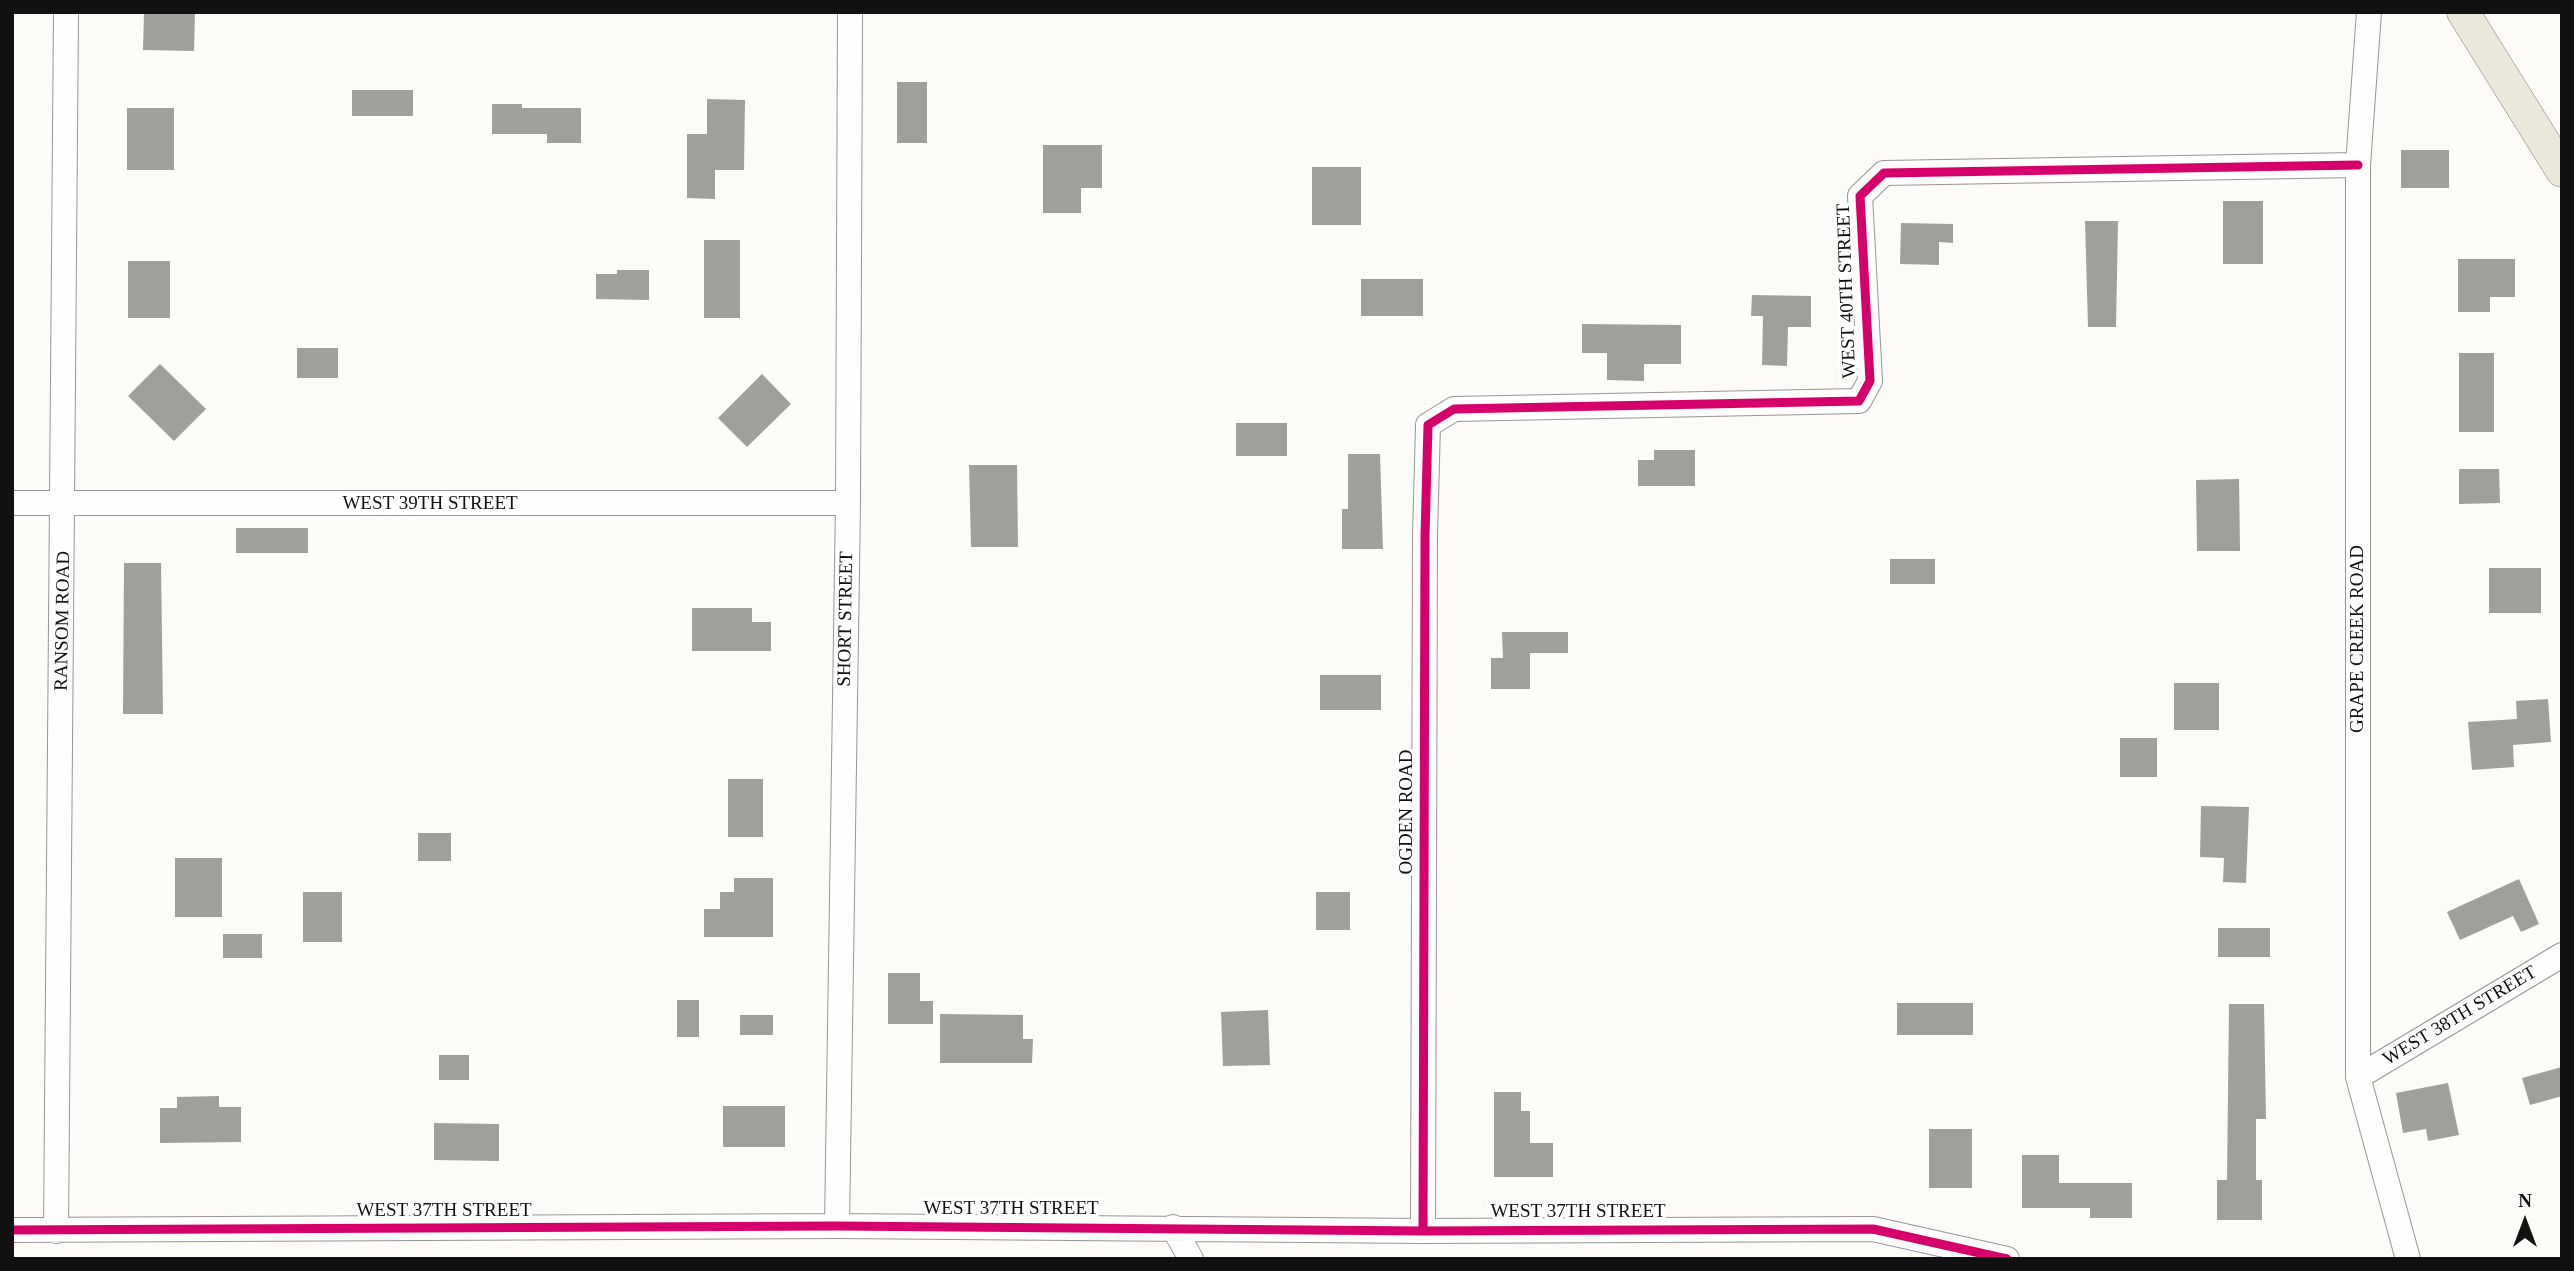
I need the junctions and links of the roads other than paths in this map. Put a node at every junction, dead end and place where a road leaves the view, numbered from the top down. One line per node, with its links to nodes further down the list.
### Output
1 (66, 12): 10 (street, RANSOM ROAD)
2 (850, 12): 9 (street, SHORT STREET)
3 (2369, 12): 5 (street, GRAPE CREEK ROAD)
4 (2463, 12): 6 (main road)
5 (2358, 165): 7 (street, WEST 40TH STREET); 12 (street, GRAPE CREEK ROAD)
6 (2562, 171)
7 (1454, 409): 17 (street, OGDEN ROAD)
8 (12, 503): 10 (street, WEST 39TH STREET)
9 (848, 503): 10 (street, WEST 39TH STREET); 13 (street, SHORT STREET)
10 (64, 505): 16 (street, RANSOM ROAD)
11 (2562, 955): 12 (street, WEST 38TH STREET)
12 (2358, 1077): 18 (street, GRAPE CREEK ROAD)
13 (837, 1226): 14 (street, WEST 37TH STREET); 16 (street, WEST 37TH STREET)
14 (1173, 1227): 17 (street, WEST 37TH STREET); 19 (street)
15 (12, 1230): 16 (street, WEST 37TH STREET)
16 (57, 1231)
17 (1423, 1231): 20 (street, WEST 37TH STREET)
18 (2400, 1258)
19 (1191, 1259)
20 (2007, 1259)

